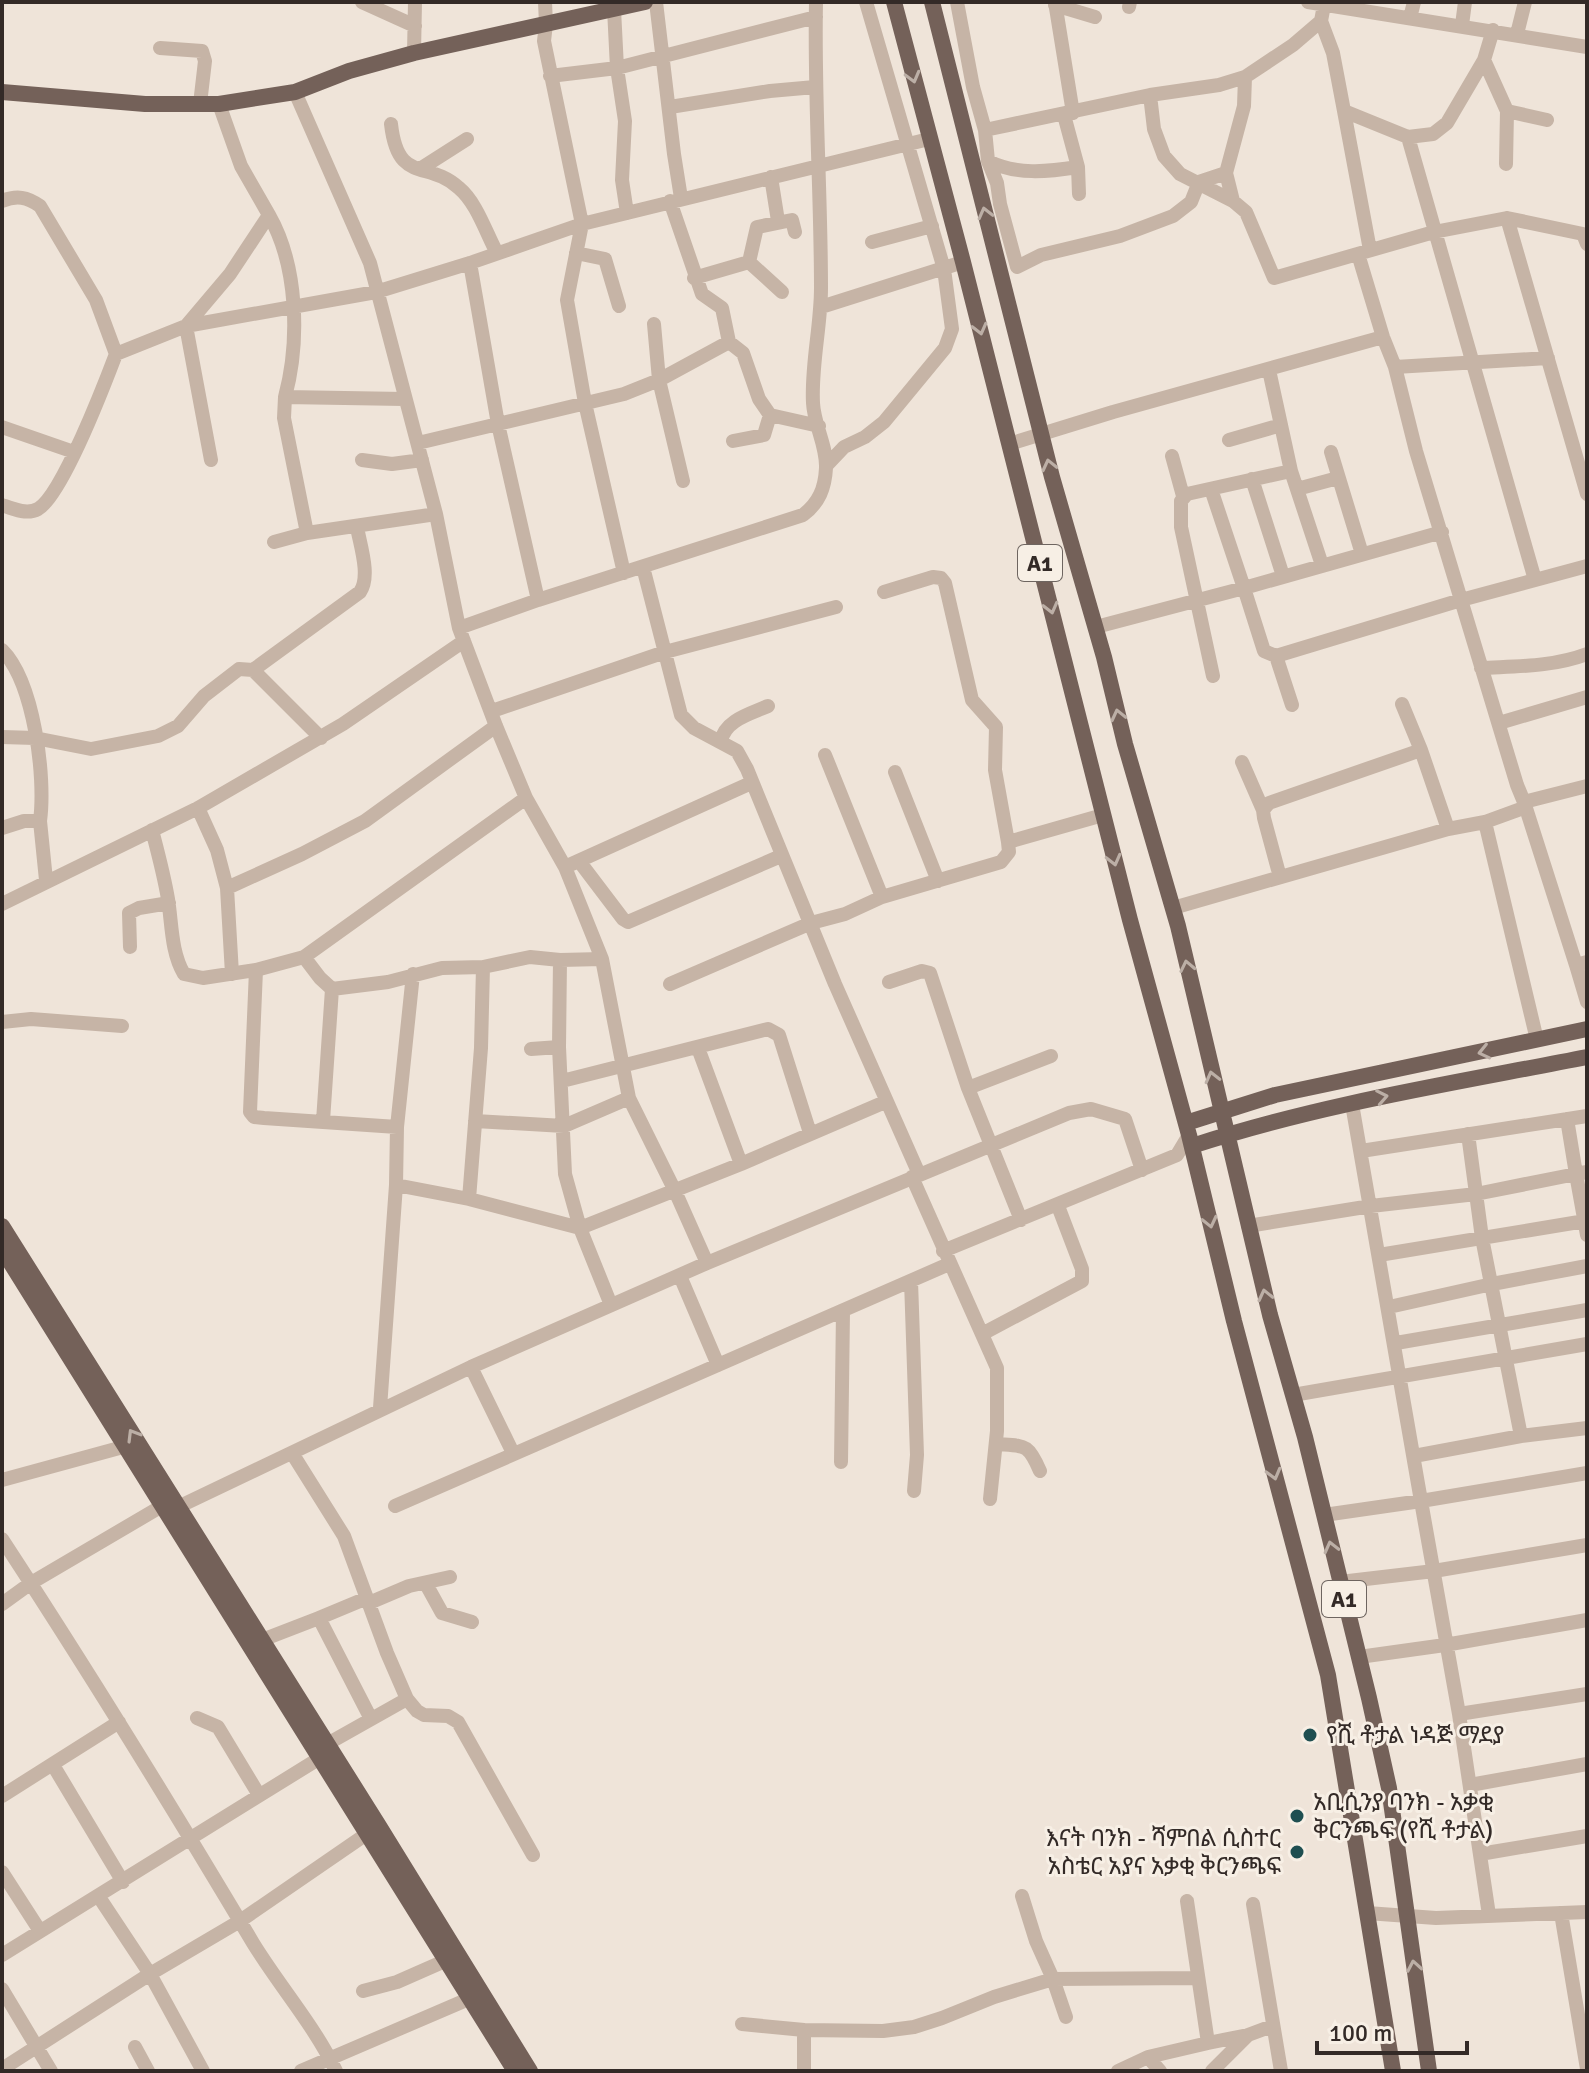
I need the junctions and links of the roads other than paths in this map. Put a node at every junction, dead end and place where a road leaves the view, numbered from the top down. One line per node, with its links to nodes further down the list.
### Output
1 (362, 2): 23 (street)
2 (415, 2): 23 (street)
3 (545, 2): 21 (street)
4 (645, 2): 16 (main road)
5 (656, 2): 29 (street)
6 (866, 2): 50 (street)
7 (894, 2): 49 (main road, A1, one-way to 49)
8 (932, 2): 106 (main road, A1, one-way to 8)
9 (957, 2): 46 (street)
10 (1308, 2): 15 (street)
11 (1414, 2): 19 (street)
12 (1465, 2): 22 (street)
13 (1525, 2): 25 (street)
14 (1055, 4): 18 (street); 43 (street)
15 (1324, 5): 19 (street); 20 (street)
16 (614, 9): 21 (main road); 31 (street)
17 (816, 10): 29 (street); 34 (street)
18 (1095, 17)
19 (1410, 18): 22 (street)
20 (1321, 21): 33 (street); 41 (street)
21 (546, 24): 28 (main road); 32 (street)
22 (1462, 25): 24 (street)
23 (415, 26): 28 (street)
24 (1493, 30): 25 (street); 30 (street)
25 (1517, 34): 26 (street)
26 (1587, 47)
27 (160, 48): 38 (street)
28 (414, 53): 36 (main road)
29 (664, 57): 31 (street); 40 (street)
30 (1484, 60): 42 (street); 47 (street)
31 (617, 68): 32 (street); 63 (street)
32 (550, 76): 67 (street)
33 (1245, 77): 37 (street); 56 (street)
34 (815, 87): 40 (street); 53 (street)
35 (2, 92): 38 (main road)
36 (295, 92): 39 (main road); 81 (street)
37 (1150, 95): 43 (street); 58 (street)
38 (200, 104): 39 (main road)
39 (219, 104): 64 (street)
40 (670, 107): 60 (street)
41 (1344, 111): 47 (street); 73 (street)
42 (1507, 111): 44 (street); 52 (street)
43 (1069, 114): 46 (street); 54 (street)
44 (1547, 120)
45 (391, 124): 55 (street)
46 (985, 130): 51 (street)
47 (1408, 137): 70 (street)
48 (467, 139): 55 (street)
49 (929, 139): 50 (street); 77 (main road, A1)
50 (909, 145): 53 (street); 68 (street)
51 (988, 161): 54 (street); 58 (street)
52 (1506, 164)
53 (817, 167): 57 (street); 84 (street)
54 (1078, 167): 59 (street)
55 (420, 169): 74 (street)
56 (1226, 173): 58 (street); 62 (street)
57 (771, 177): 60 (street); 66 (street)
58 (1199, 182): 62 (street)
59 (1079, 194)
60 (676, 199): 63 (street); 80 (street)
61 (2, 201): 90 (street)
62 (1233, 201): 73 (street)
63 (627, 213): 67 (street)
64 (269, 215): 85 (street); 87 (street)
65 (1507, 218): 70 (street); 71 (street); 91 (street)
66 (778, 221): 69 (street); 76 (street)
67 (582, 224): 74 (street); 75 (street)
68 (932, 226): 72 (street); 79 (street)
69 (795, 232)
70 (1434, 232): 73 (street); 92 (street)
71 (1586, 234)
72 (872, 242)
73 (1364, 252): 88 (street)
74 (497, 253): 78 (street)
75 (576, 253): 83 (street); 98 (street)
76 (749, 262): 80 (street); 82 (street)
77 (963, 262): 79 (street); 110 (main road, A1, one-way to 110)
78 (470, 263): 81 (street); 102 (street)
79 (944, 269): 84 (street); 117 (street)
80 (694, 278): 89 (street)
81 (376, 292): 85 (street); 97 (street)
82 (782, 292)
83 (619, 306)
84 (821, 307): 99 (street)
85 (294, 308): 87 (street); 96 (street)
86 (654, 324): 95 (street)
87 (186, 326): 90 (street); 114 (street)
88 (1383, 337): 93 (street); 94 (street)
89 (729, 342): 95 (street); 100 (street)
90 (116, 354): 111 (street)
91 (1548, 358): 92 (street); 124 (street)
92 (1471, 364): 93 (street); 138 (street)
93 (1395, 367): 129 (street)
94 (1269, 370): 103 (street); 106 (street)
95 (659, 380): 98 (street); 121 (street)
96 (285, 397): 97 (street); 130 (street)
97 (404, 399): 109 (street)
98 (585, 403): 102 (street); 136 (street)
99 (813, 405): 101 (street); 104 (street)
100 (770, 415): 101 (street); 108 (street)
101 (798, 420): 104 (street)
102 (498, 424): 109 (street); 141 (street)
103 (1281, 425): 107 (street); 118 (street)
104 (819, 426): 117 (street)
105 (2, 427): 111 (street)
106 (1042, 434): 110 (street); 145 (main road, A1, one-way to 106)
107 (1229, 440)
108 (733, 441)
109 (418, 443): 116 (street)
110 (1009, 444): 174 (main road, A1, one-way to 174)
111 (74, 452): 126 (street)
112 (1331, 452): 119 (street)
113 (1172, 456): 125 (street)
114 (211, 460)
115 (362, 460): 116 (street)
116 (422, 460): 127 (street)
117 (826, 466): 135 (street)
118 (1291, 471): 120 (street); 123 (street)
119 (1338, 478): 123 (street); 132 (street)
120 (1252, 479): 122 (street); 137 (street)
121 (683, 481)
122 (1211, 489): 125 (street); 139 (street)
123 (1297, 489): 133 (street)
124 (1587, 494)
125 (1183, 496): 142 (street)
126 (2, 505)
127 (436, 514): 128 (street); 146 (street)
128 (357, 527): 130 (street); 152 (street)
129 (1442, 532): 132 (street); 143 (street)
130 (307, 533): 131 (street)
131 (274, 542)
132 (1362, 554): 133 (street)
133 (1322, 565): 137 (street)
134 (1587, 566): 138 (street)
135 (643, 567): 136 (street); 148 (street)
136 (624, 573): 141 (street)
137 (1283, 576): 139 (street)
138 (1535, 580): 143 (street)
139 (1244, 588): 142 (street); 150 (street)
140 (884, 592): 180 (street)
141 (538, 600): 146 (street)
142 (1197, 600): 145 (street); 153 (street)
143 (1461, 600): 150 (street); 151 (street)
144 (836, 607): 148 (street)
145 (1096, 627): 190 (main road, A1, one-way to 145)
146 (461, 635): 158 (street); 162 (street)
147 (2, 650): 161 (street)
148 (665, 652): 158 (street); 163 (street)
149 (1587, 654): 151 (street)
150 (1276, 656): 156 (street)
151 (1481, 668): 159 (street)
152 (253, 670): 161 (street); 162 (street)
153 (1213, 676)
154 (1587, 697): 159 (street)
155 (1402, 704): 164 (street)
156 (1292, 705)
157 (768, 706): 163 (street)
158 (494, 719): 170 (street); 186 (street)
159 (1499, 723): 171 (street)
160 (2, 737): 161 (street)
161 (35, 738): 175 (street)
162 (321, 738): 172 (street)
163 (721, 741): 168 (street)
164 (1421, 750): 173 (street); 178 (street)
165 (825, 755): 187 (street)
166 (1242, 762): 173 (street)
167 (895, 772): 185 (street)
168 (751, 783): 181 (street); 182 (street)
169 (1587, 786): 171 (street)
170 (526, 798): 182 (street); 193 (street)
171 (1525, 805): 176 (street); 196 (street)
172 (198, 808): 179 (street); 186 (street)
173 (1263, 810): 183 (street)
174 (1103, 815): 180 (street); 229 (main road, A1, one-way to 229)
175 (40, 821): 177 (street); 184 (street)
176 (1485, 822): 178 (street); 208 (street)
177 (2, 828)
178 (1448, 829): 183 (street)
179 (152, 830): 184 (street); 188 (street)
180 (1008, 842): 185 (street)
181 (781, 856): 182 (street); 191 (street)
182 (572, 864): 194 (street)
183 (1280, 877): 190 (street)
184 (46, 880): 189 (street)
185 (938, 881): 187 (street)
186 (227, 888): 199 (street)
187 (882, 897): 191 (street)
188 (169, 903): 192 (street); 199 (street)
189 (2, 904)
190 (1173, 908): 220 (main road, A1, one-way to 190)
191 (811, 923): 202 (street); 218 (street)
192 (130, 947)
193 (304, 957): 198 (street); 203 (street)
194 (602, 959): 195 (street); 214 (street)
195 (560, 960): 197 (street); 209 (street)
196 (1581, 963): 204 (street)
197 (483, 967): 200 (street); 224 (street)
198 (256, 970): 199 (street); 223 (street)
199 (232, 974)
200 (413, 974): 203 (street); 226 (street)
201 (889, 982): 216 (street)
202 (670, 984)
203 (332, 989): 223 (street)
204 (1587, 1002)
205 (2, 1022): 206 (street)
206 (122, 1026)
207 (1587, 1029): 208 (main road)
208 (1537, 1040): 220 (main road, one-way to 220)
209 (559, 1047): 211 (street); 215 (street)
210 (698, 1048): 214 (street); 227 (street); 233 (street)
211 (531, 1049)
212 (1051, 1056): 216 (street)
213 (1587, 1057): 219 (main road, one-way to 213)
214 (623, 1066): 215 (street); 217 (street)
215 (562, 1081): 225 (street)
216 (968, 1088): 231 (street)
217 (629, 1098): 225 (street); 238 (street)
218 (885, 1102): 227 (street); 236 (street)
219 (1352, 1104): 230 (main road); 232 (street)
220 (1221, 1113): 229 (main road); 230 (main road, A1)
221 (1587, 1116): 222 (street)
222 (1567, 1119): 228 (street); 235 (street)
223 (323, 1121): 226 (street)
224 (475, 1121): 225 (street); 240 (street)
225 (564, 1126): 246 (street)
226 (397, 1127): 237 (street)
227 (810, 1133): 233 (street)
228 (1468, 1134): 232 (street); 239 (street)
229 (1189, 1135): 230 (main road); 234 (street); 329 (main road, A1, one-way to 329)
230 (1226, 1135): 245 (main road, A1)
231 (990, 1144): 234 (street); 236 (street); 243 (street)
232 (1361, 1151): 242 (street)
233 (741, 1164): 238 (street)
234 (1142, 1170): 241 (street)
235 (1582, 1173): 239 (street); 247 (street)
236 (915, 1176): 251 (street); 252 (street)
237 (396, 1185): 240 (street); 270 (street)
238 (675, 1191): 246 (street); 252 (street)
239 (1476, 1194): 242 (street); 248 (street)
240 (469, 1199): 246 (street)
241 (1058, 1206): 243 (street); 262 (street)
242 (1371, 1206): 245 (street); 250 (street)
243 (1021, 1220): 251 (street)
244 (2, 1226): 285 (main road, one-way to 244)
245 (1248, 1226): 269 (main road, A1, one-way to 245)
246 (580, 1228): 257 (street)
247 (1586, 1228): 248 (street)
248 (1482, 1238): 250 (street); 256 (street)
249 (2, 1249): 274 (main road)
250 (1379, 1255): 258 (street)
251 (946, 1258): 255 (street); 262 (street)
252 (707, 1263): 254 (street)
253 (1587, 1266): 256 (street)
254 (680, 1276): 257 (street); 266 (street)
255 (911, 1281): 260 (street); 282 (street)
256 (1492, 1284): 258 (street); 261 (street)
257 (611, 1305): 267 (street)
258 (1389, 1307): 263 (street)
259 (1587, 1310): 261 (street)
260 (843, 1311): 266 (street); 278 (street)
261 (1501, 1324): 263 (street); 265 (street)
262 (982, 1334): 273 (street)
263 (1396, 1343): 268 (street)
264 (1587, 1344): 265 (street)
265 (1506, 1357): 268 (street); 272 (street)
266 (718, 1365): 276 (street)
267 (471, 1367): 270 (street); 276 (street)
268 (1400, 1375): 269 (street); 277 (street)
269 (1293, 1395): 287 (main road, A1)
270 (380, 1408): 275 (street)
271 (1587, 1428): 272 (street)
272 (1521, 1436): 277 (street)
273 (996, 1444): 279 (street); 283 (street)
274 (123, 1447): 281 (street); 285 (main road)
275 (292, 1453): 285 (street); 297 (street)
276 (513, 1453): 286 (street)
277 (1414, 1456): 284 (street)
278 (841, 1462)
279 (1040, 1471)
280 (1587, 1473): 284 (street)
281 (2, 1480)
282 (914, 1491)
283 (990, 1499)
284 (1421, 1501): 287 (street); 292 (street)
285 (170, 1506): 295 (street); 302 (main road); 311 (main road)
286 (395, 1506)
287 (1324, 1515): 294 (main road, A1, one-way to 287)
288 (2, 1539): 290 (street)
289 (1587, 1545): 292 (street)
290 (17, 1561): 291 (street); 295 (street)
291 (2, 1571)
292 (1434, 1571): 294 (street); 303 (street)
293 (450, 1577): 296 (street)
294 (1340, 1582): 304 (main road, A1)
295 (31, 1583): 298 (street); 310 (street)
296 (426, 1584): 297 (street); 301 (street)
297 (368, 1601): 299 (street); 306 (street)
298 (2, 1604)
299 (319, 1618): 302 (street); 309 (street)
300 (1587, 1620): 303 (street)
301 (472, 1622)
302 (262, 1640): 311 (main road)
303 (1445, 1645): 304 (street); 307 (street)
304 (1359, 1657): 332 (main road, A1)
305 (1587, 1694): 307 (street)
306 (407, 1699): 309 (street); 321 (street)
307 (1459, 1714): 314 (street)
308 (197, 1718): 315 (street)
309 (371, 1719): 311 (street)
310 (119, 1722): 313 (street); 319 (street)
311 (324, 1751): 315 (street); 317 (main road); 361 (main road)
312 (1587, 1764): 314 (street)
313 (53, 1765): 316 (street); 323 (street)
314 (1470, 1785): 320 (street)
315 (259, 1795): 319 (street)
316 (2, 1796)
317 (368, 1833): 333 (street); 336 (main road)
318 (1587, 1836): 320 (street)
319 (190, 1839): 323 (street); 333 (street)
320 (1480, 1854): 331 (street)
321 (533, 1855)
322 (2, 1872): 334 (street)
323 (123, 1882): 325 (street)
324 (1022, 1896): 339 (street)
325 (99, 1897): 334 (street); 337 (street)
326 (1187, 1901): 338 (street)
327 (1253, 1904): 346 (street)
328 (1587, 1912): 330 (street)
329 (1367, 1913): 332 (street); 367 (main road)
330 (1561, 1913): 331 (street); 343 (street)
331 (1489, 1915): 332 (street)
332 (1408, 1916): 368 (main road, A1, one-way to 332)
333 (240, 1921): 337 (street); 353 (street)
334 (40, 1931): 335 (street)
335 (2, 1955)
336 (447, 1960): 341 (street); 342 (main road)
337 (150, 1974): 350 (street); 358 (street)
338 (1198, 1978): 339 (street); 349 (street)
339 (1053, 1979): 344 (street); 347 (street)
340 (2, 1989): 350 (street)
341 (363, 1991)
342 (471, 1998): 353 (street); 360 (main road)
343 (1581, 2000): 355 (street)
344 (1066, 2017)
345 (742, 2024): 347 (street)
346 (1272, 2026): 348 (street); 366 (street)
347 (804, 2030): 362 (street)
348 (1248, 2035): 349 (street); 365 (street)
349 (1208, 2043): 352 (street)
350 (37, 2046): 354 (street); 356 (street)
351 (135, 2047): 357 (street)
352 (1148, 2057): 363 (street); 364 (street)
353 (333, 2065): 359 (street)
354 (2, 2069)
355 (1587, 2069)
356 (51, 2071)
357 (148, 2071)
358 (203, 2071)
359 (301, 2071)
360 (515, 2071)
361 (530, 2071)
362 (804, 2071)
363 (1118, 2071)
364 (1160, 2071)
365 (1212, 2071)
366 (1281, 2071)
367 (1393, 2071)
368 (1429, 2071)

